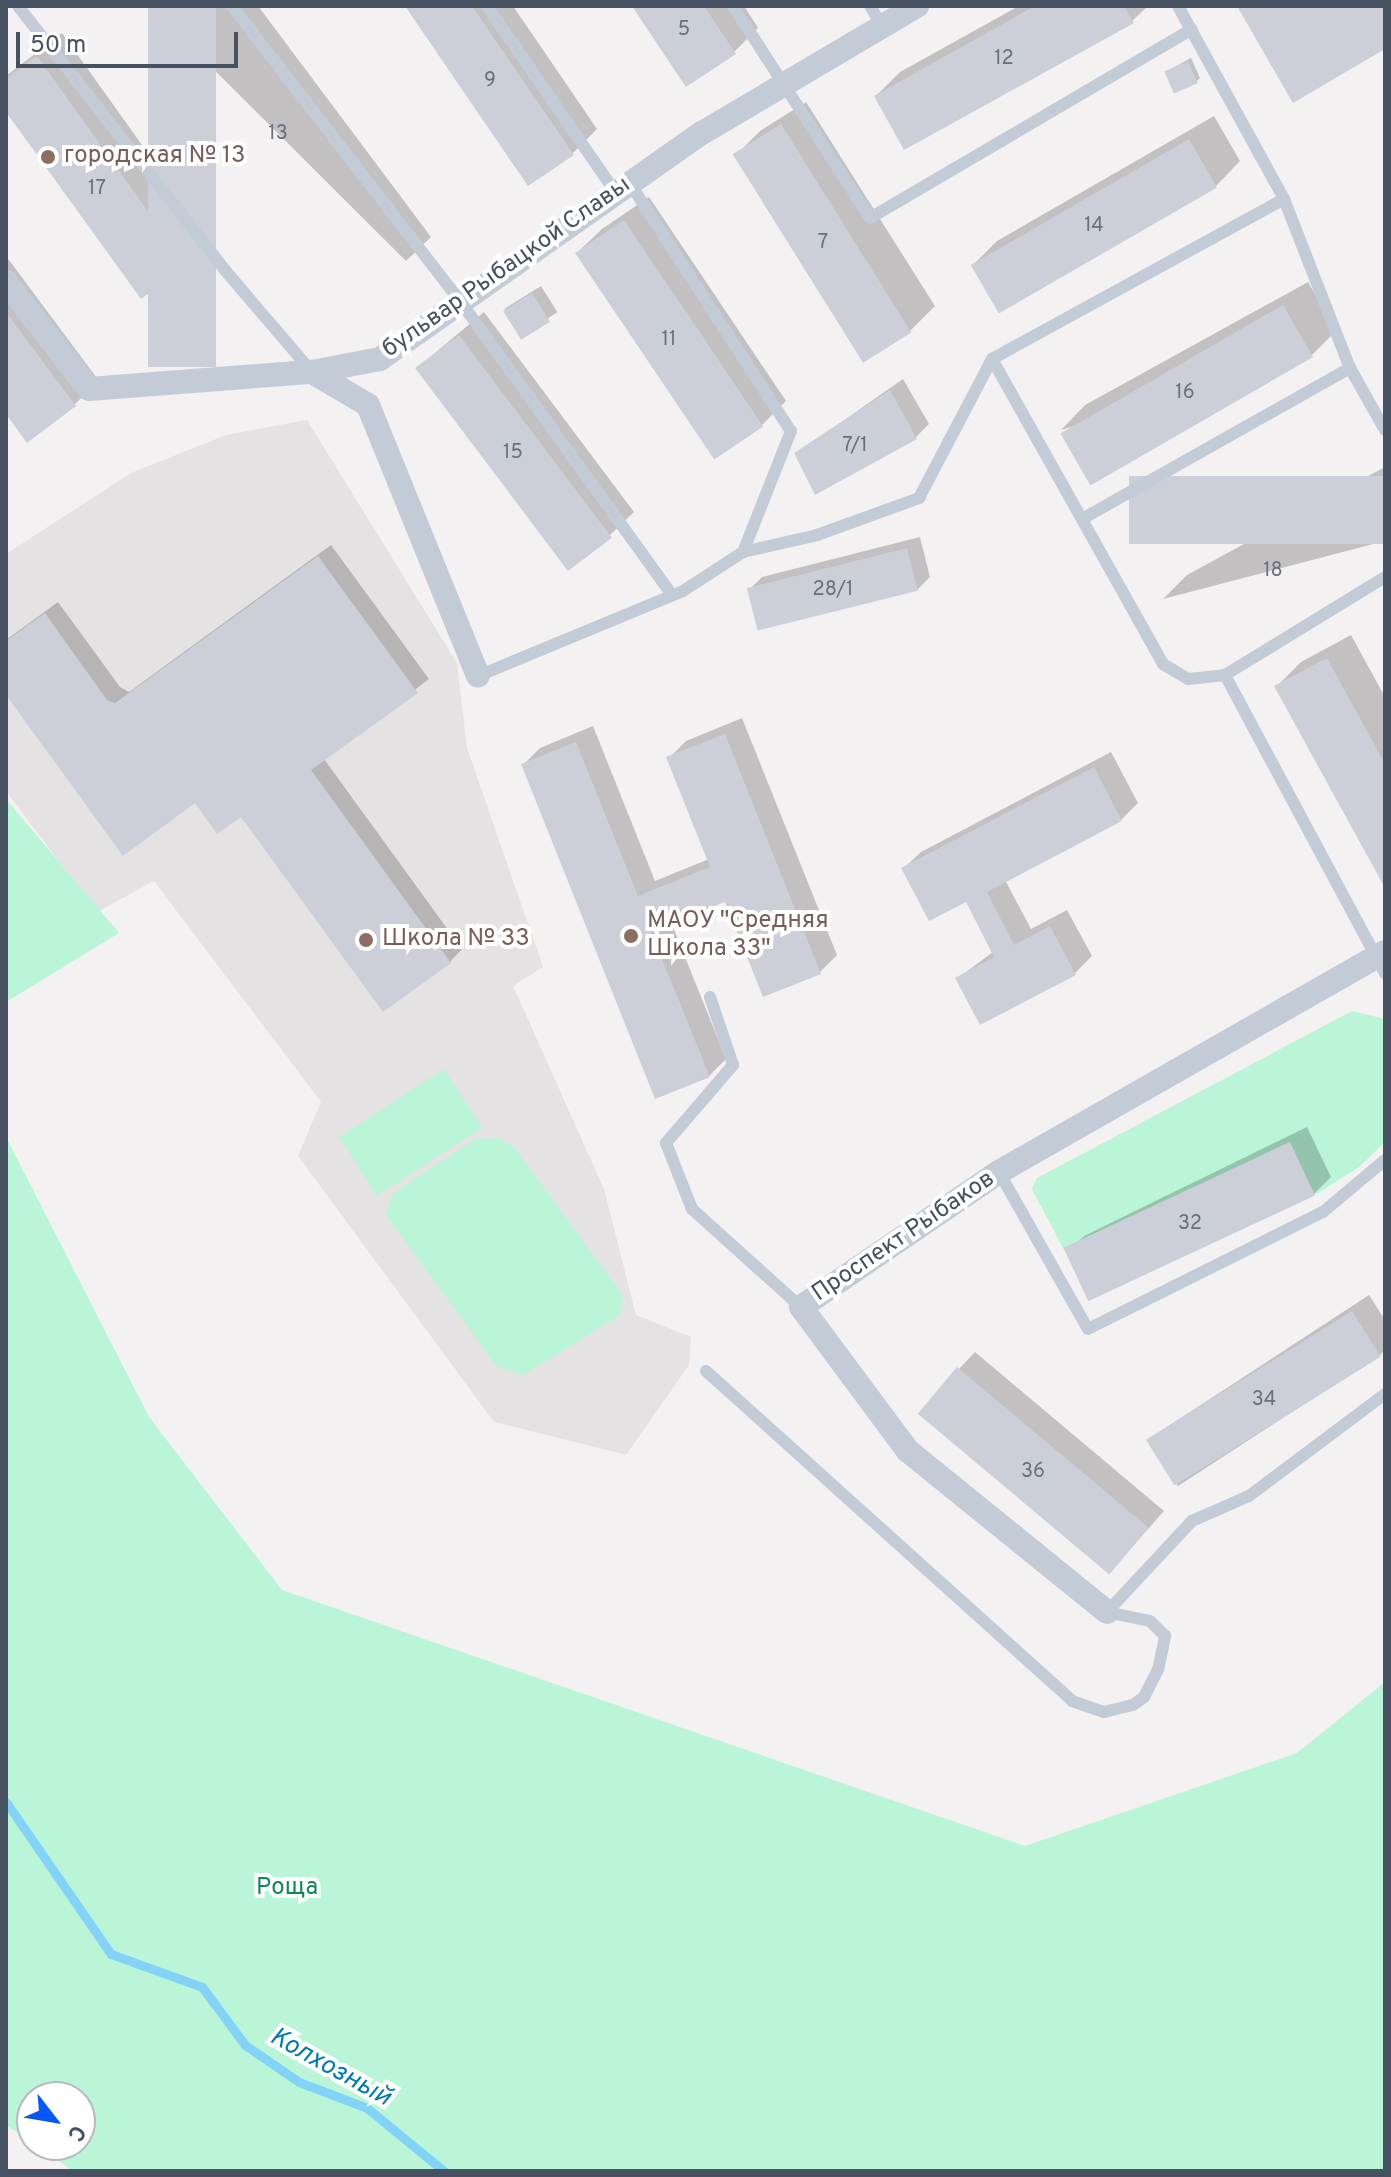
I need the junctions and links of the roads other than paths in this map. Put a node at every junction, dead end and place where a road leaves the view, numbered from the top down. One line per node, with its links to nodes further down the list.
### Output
1 (18, 6): 16 (lane)
2 (232, 6): 13 (lane)
3 (487, 6): 10 (lane)
4 (733, 6): 9 (lane)
5 (917, 6): 7 (street, бульвар Рыбацкой Славы)
6 (1178, 6): 8 (lane)
7 (876, 16): 9 (street, бульвар Рыбацкой Славы)
8 (1192, 29): 9 (lane); 11 (lane)
9 (784, 83): 10 (street, бульвар Рыбацкой Славы)
10 (622, 187): 13 (street, бульвар Рыбацкой Славы); 19 (lane)
11 (1284, 199): 14 (lane); 15 (lane)
12 (6, 282): 16 (street, бульвар Рыбацкой Славы)
13 (460, 301): 16 (street, бульвар Рыбацкой Славы); 21 (lane)
14 (992, 359): 18 (lane); 19 (lane)
15 (1350, 368): 17 (lane); 18 (lane)
16 (312, 372): 23 (street)
17 (1385, 430)
18 (1082, 519): 22 (lane)
19 (743, 552): 21 (lane)
20 (1385, 577): 22 (lane)
21 (672, 595): 23 (lane)
22 (1225, 675): 24 (lane)
23 (478, 676)
24 (1382, 961): 27 (street, Проспект Рыбаков)
25 (710, 997): 28 (lane)
26 (1385, 1160): 27 (lane)
27 (999, 1172): 28 (street, Проспект Рыбаков)
28 (801, 1307): 31 (street, Проспект Рыбаков)
29 (706, 1371): 31 (lane)
30 (1385, 1394): 31 (lane)
31 (1107, 1612)

